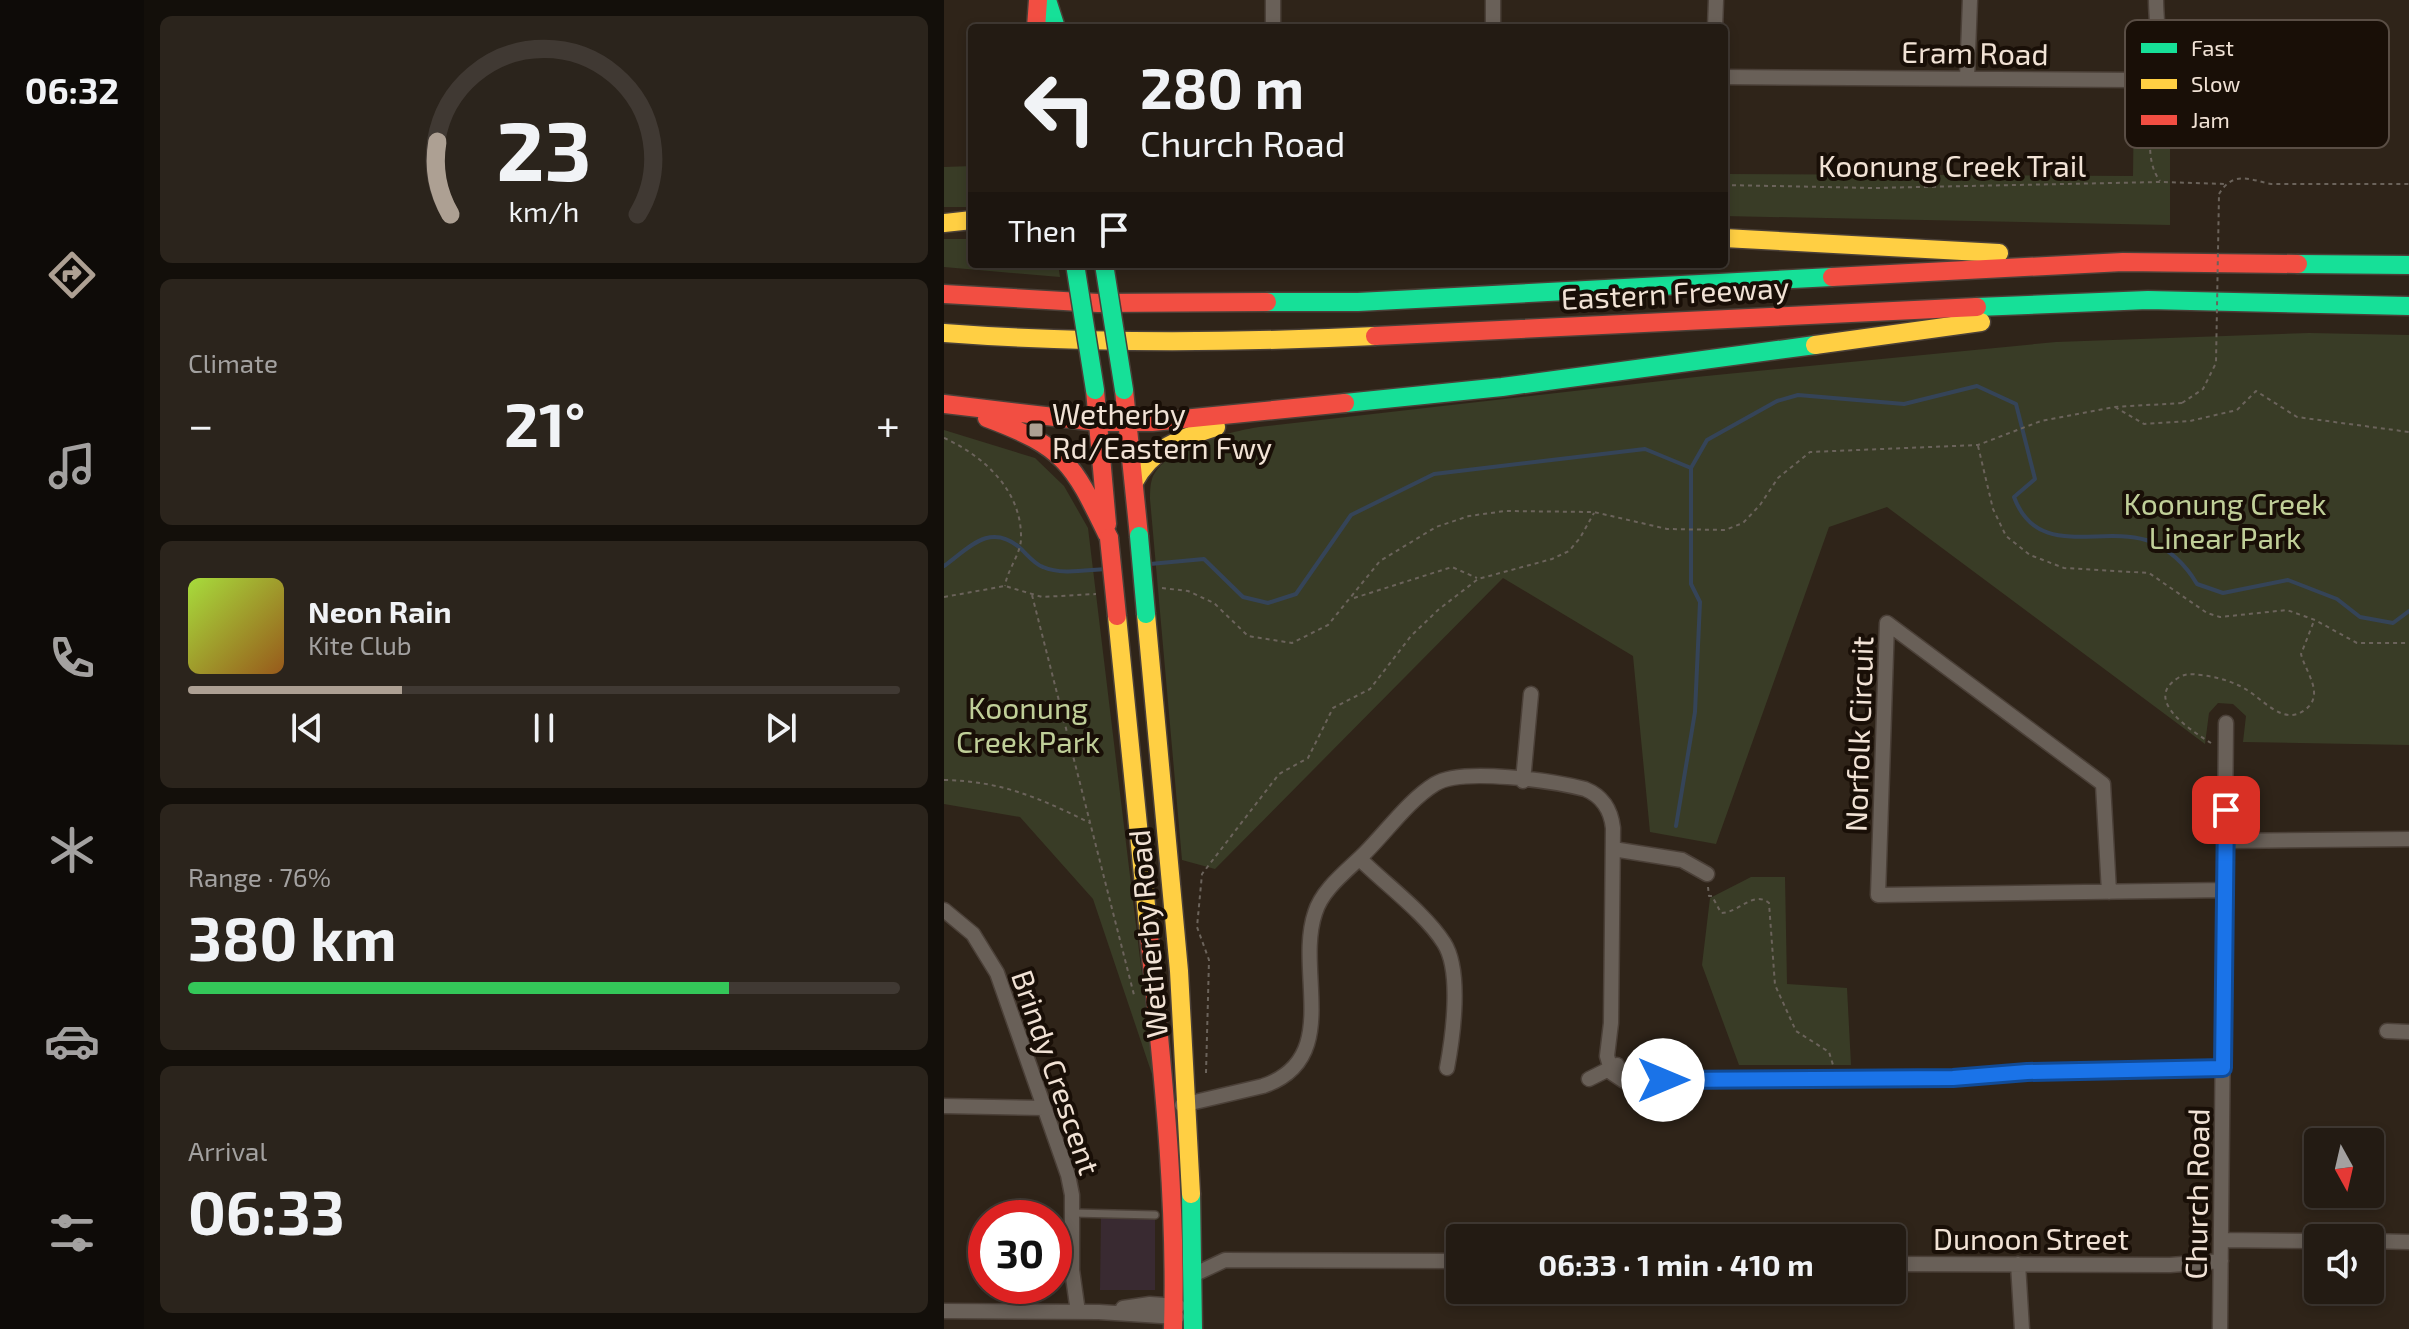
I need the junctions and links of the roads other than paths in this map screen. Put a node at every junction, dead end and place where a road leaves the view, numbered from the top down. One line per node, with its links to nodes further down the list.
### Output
1 (1038, 0): 9 (main road)
2 (1047, 0): 10 (main road)
3 (1273, 0): 11 (street)
4 (1493, 0): 12 (street)
5 (1716, 0): 13 (street)
6 (1970, 0): 15 (street)
7 (2156, 0): 8 (street, Eram Road)
8 (2156, 20)
9 (1036, 24)
10 (1055, 24)
11 (1273, 24)
12 (1493, 24)
13 (1715, 24)
14 (1728, 77): 15 (street, Eram Road)
15 (1967, 78): 16 (street, Eram Road)
16 (2125, 80)
17 (968, 221): 18 (main road)
18 (944, 225): 19 (main road)
19 (968, 227)
20 (1728, 238): 21 (main road)
21 (2123, 262): 22 (main road, Eastern Freeway); 25 (main road, Eastern Freeway)
22 (2409, 265)
23 (1076, 268): 31 (main road, Wetherby Road, bridge)
24 (1105, 268): 32 (main road, Wetherby Road, bridge)
25 (944, 294)
26 (2148, 300): 27 (main road, Eastern Freeway); 28 (main road, Eastern Freeway); 30 (main road)
27 (2409, 306)
28 (944, 333)
29 (947, 404): 31 (main road); 34 (main road)
30 (1299, 408): 32 (main road); 33 (main road)
31 (1097, 422): 32 (main road); 34 (main road, Wetherby Road)
32 (1127, 422): 33 (main road, Wetherby Road)
33 (1134, 482): 52 (main road, Wetherby Road, bridge)
34 (1109, 538): 55 (main road, Wetherby Road, bridge)
35 (1531, 694): 37 (street)
36 (2226, 723): 39 (street, Church Road)
37 (1523, 781): 40 (street); 41 (street)
38 (2409, 839): 39 (street)
39 (2225, 841): 43 (street, Church Road)
40 (1613, 849): 42 (street); 48 (street)
41 (1360, 859): 49 (street); 52 (street)
42 (1707, 874)
43 (2225, 890): 44 (street, Norfolk Circuit); 50 (street, Church Road)
44 (2109, 892): 44 (street, Norfolk Circuit)
45 (944, 910): 54 (street, Brindy Crescent)
46 (2387, 1031): 47 (street)
47 (2409, 1032)
48 (1613, 1067): 50 (street); 51 (street)
49 (1447, 1068)
50 (2223, 1068): 58 (street, Church Road)
51 (1589, 1079)
52 (1198, 1101): 55 (street); 59 (main road, Wetherby Road)
53 (944, 1106): 54 (street)
54 (1044, 1108): 56 (street, Brindy Crescent)
55 (1166, 1108): 71 (main road, Wetherby Road)
56 (1073, 1213): 57 (lane); 70 (street, Brindy Crescent)
57 (1155, 1215)
58 (2221, 1240): 60 (street); 67 (street, Church Road)
59 (1194, 1241): 63 (street); 68 (main road, Wetherby Road)
60 (2304, 1241)
61 (2384, 1241): 62 (street)
62 (2409, 1242)
63 (1225, 1260): 64 (street); 68 (street)
64 (1446, 1261)
65 (1906, 1264): 66 (street, Dunoon Street)
66 (2022, 1264): 67 (street, Dunoon Street); 73 (street)
67 (2221, 1266): 74 (street, Church Road)
68 (1193, 1275): 72 (main road, Wetherby Road)
69 (944, 1311): 70 (street)
70 (1072, 1312): 71 (street)
71 (1173, 1317): 72 (street)
72 (1193, 1321)
73 (2022, 1329)
74 (2220, 1329)

